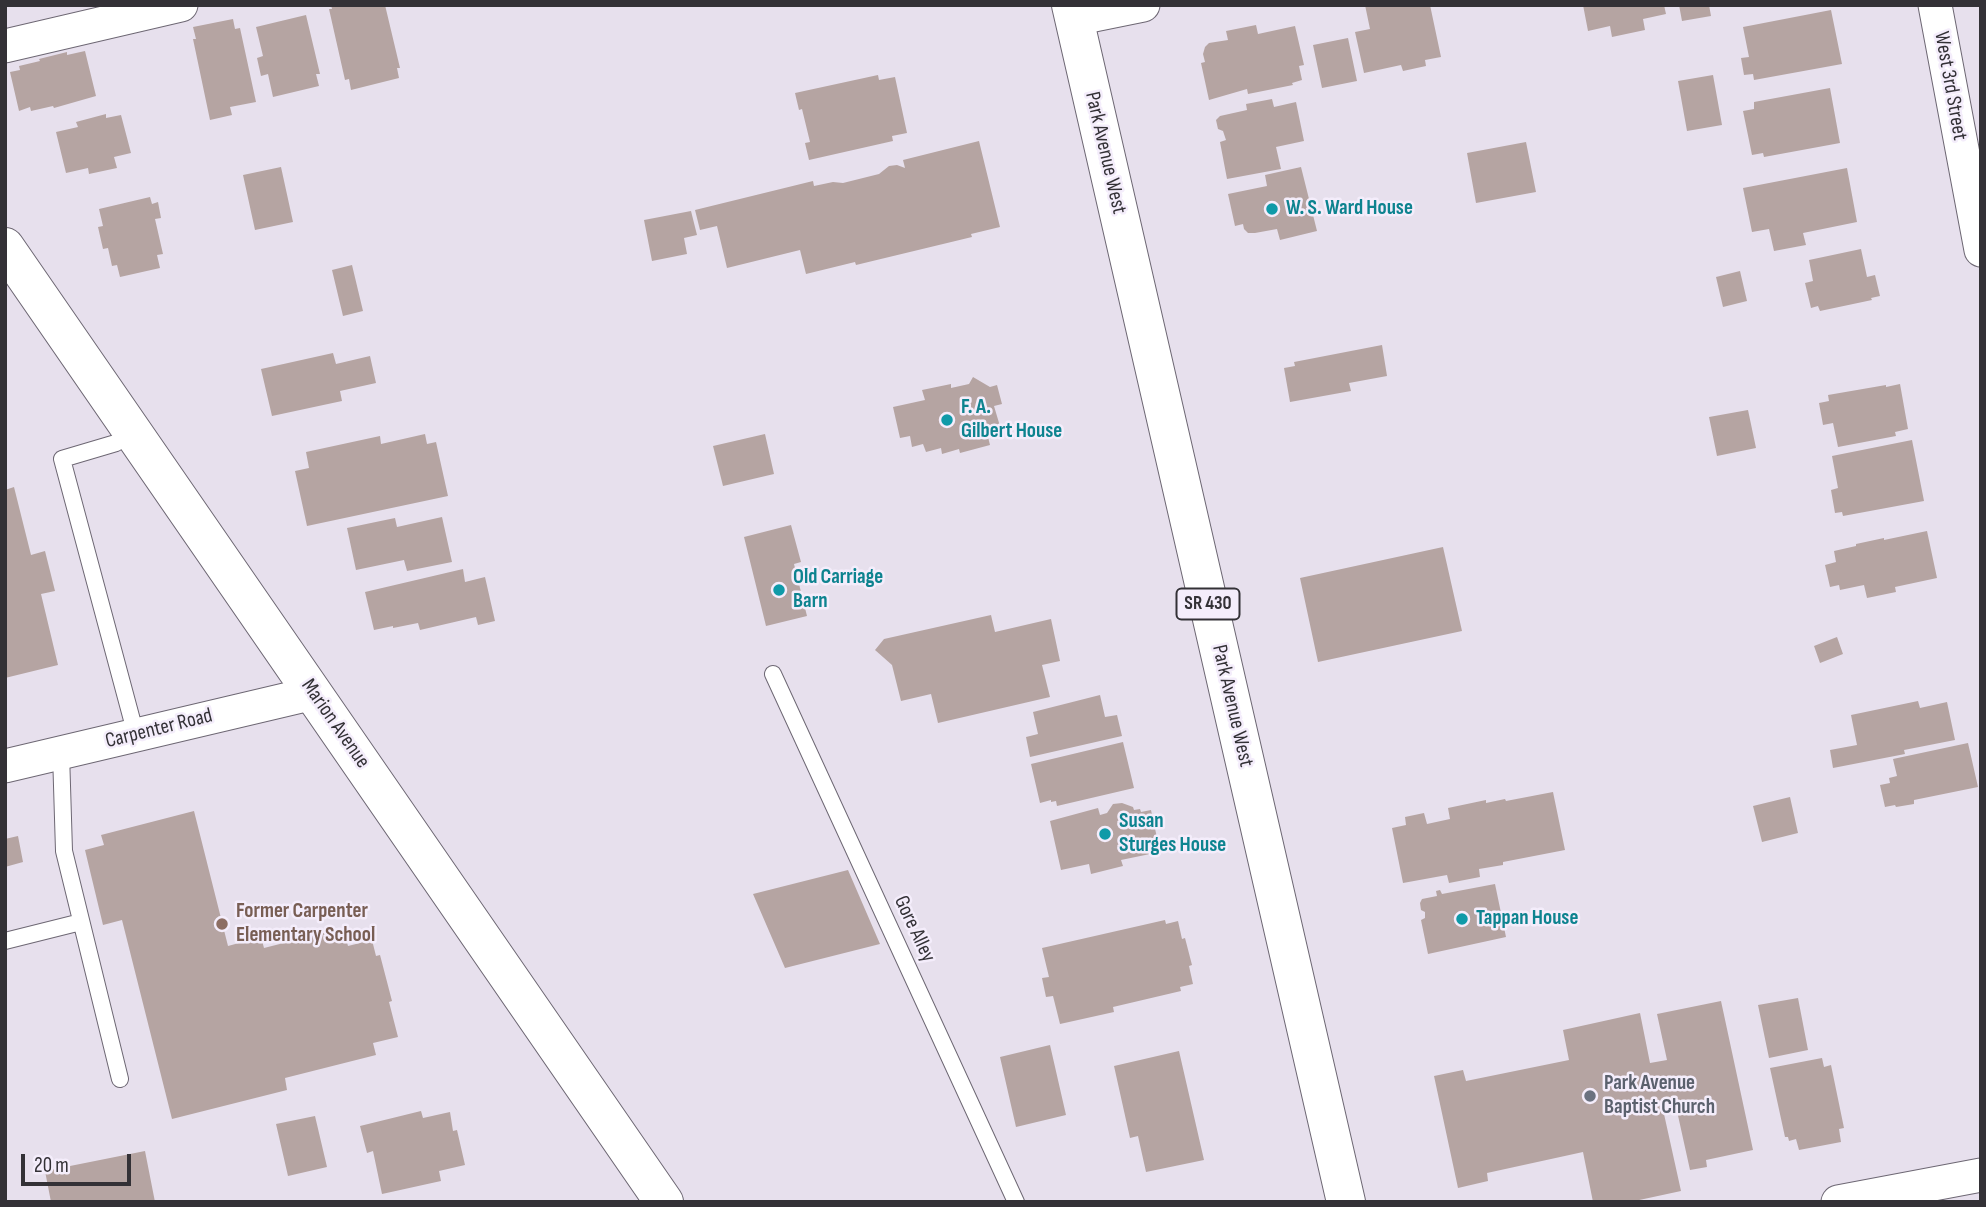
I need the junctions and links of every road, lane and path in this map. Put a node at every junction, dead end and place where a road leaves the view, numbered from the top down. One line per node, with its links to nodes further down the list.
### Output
1 (181, 5): 5 (street)
2 (1143, 5): 4 (street)
3 (1935, 5): 6 (street, West 3rd Street)
4 (1072, 12): 21 (main road, Park Avenue West / SR 430)
5 (5, 46)
6 (1974, 177): 8 (street, West 3rd Street)
7 (5, 247): 9 (main road, Marion Avenue)
8 (1981, 250)
9 (134, 433): 11 (main road, Marion Avenue); 12 (lane)
10 (773, 674): 20 (lane, Gore Alley)
11 (314, 692): 12 (street, Carpenter Road); 19 (main road, Marion Avenue)
12 (136, 735): 13 (street, Carpenter Road)
13 (61, 753): 14 (street, Carpenter Road); 15 (lane)
14 (5, 766)
15 (81, 922): 16 (lane); 17 (lane)
16 (5, 941)
17 (120, 1079)
18 (1981, 1175): 22 (street)
19 (664, 1202)
20 (1016, 1202)
21 (1346, 1202)
22 (1838, 1202)

